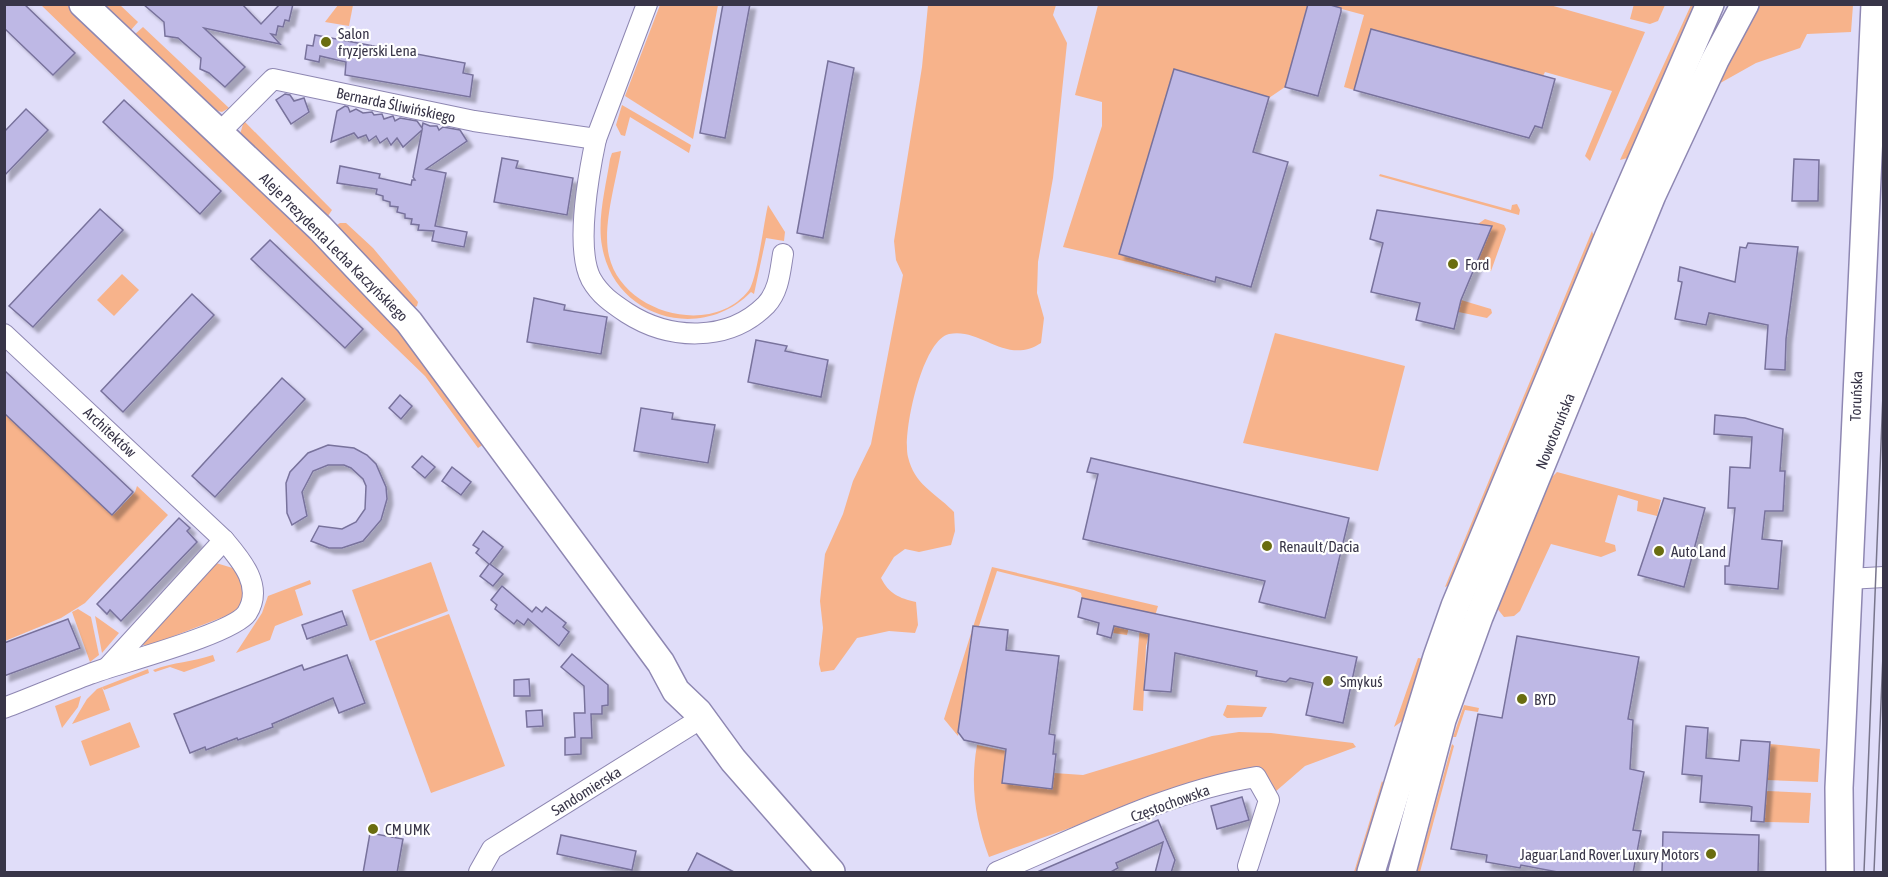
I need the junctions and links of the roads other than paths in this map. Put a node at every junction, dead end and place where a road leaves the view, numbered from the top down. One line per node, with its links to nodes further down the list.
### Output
1 (83, 4): 7 (street, Aleje Prezydenta Lecha Kaczyńskiego)
2 (647, 4): 8 (street)
3 (1710, 4): 22 (street, Nowotoruńska)
4 (1745, 4): 23 (street, Nowotoruńska)
5 (1875, 4): 6 (street, Toruńska)
6 (1877, 60): 13 (street, Toruńska)
7 (219, 134): 8 (street, Bernarda Śliwińskiego); 16 (street, Aleje Prezydenta Lecha Kaczyńskiego)
8 (596, 139): 9 (street)
9 (783, 254)
10 (5, 337): 11 (street, Architektów)
11 (219, 535): 14 (street); 14 (street, Architektów)
12 (1884, 577): 13 (street)
13 (1848, 579): 17 (street, Toruńska)
14 (106, 669): 15 (street)
15 (4, 708)
16 (700, 715): 19 (street, Sandomierska); 20 (street, Aleje Prezydenta Lecha Kaczyńskiego)
17 (1839, 788): 24 (street, Toruńska); 25 (street, Toruńska)
18 (1248, 866): 21 (street, Częstochowska)
19 (479, 873)
20 (831, 873)
21 (997, 873)
22 (1371, 873)
23 (1402, 873)
24 (1821, 873)
25 (1840, 873)

